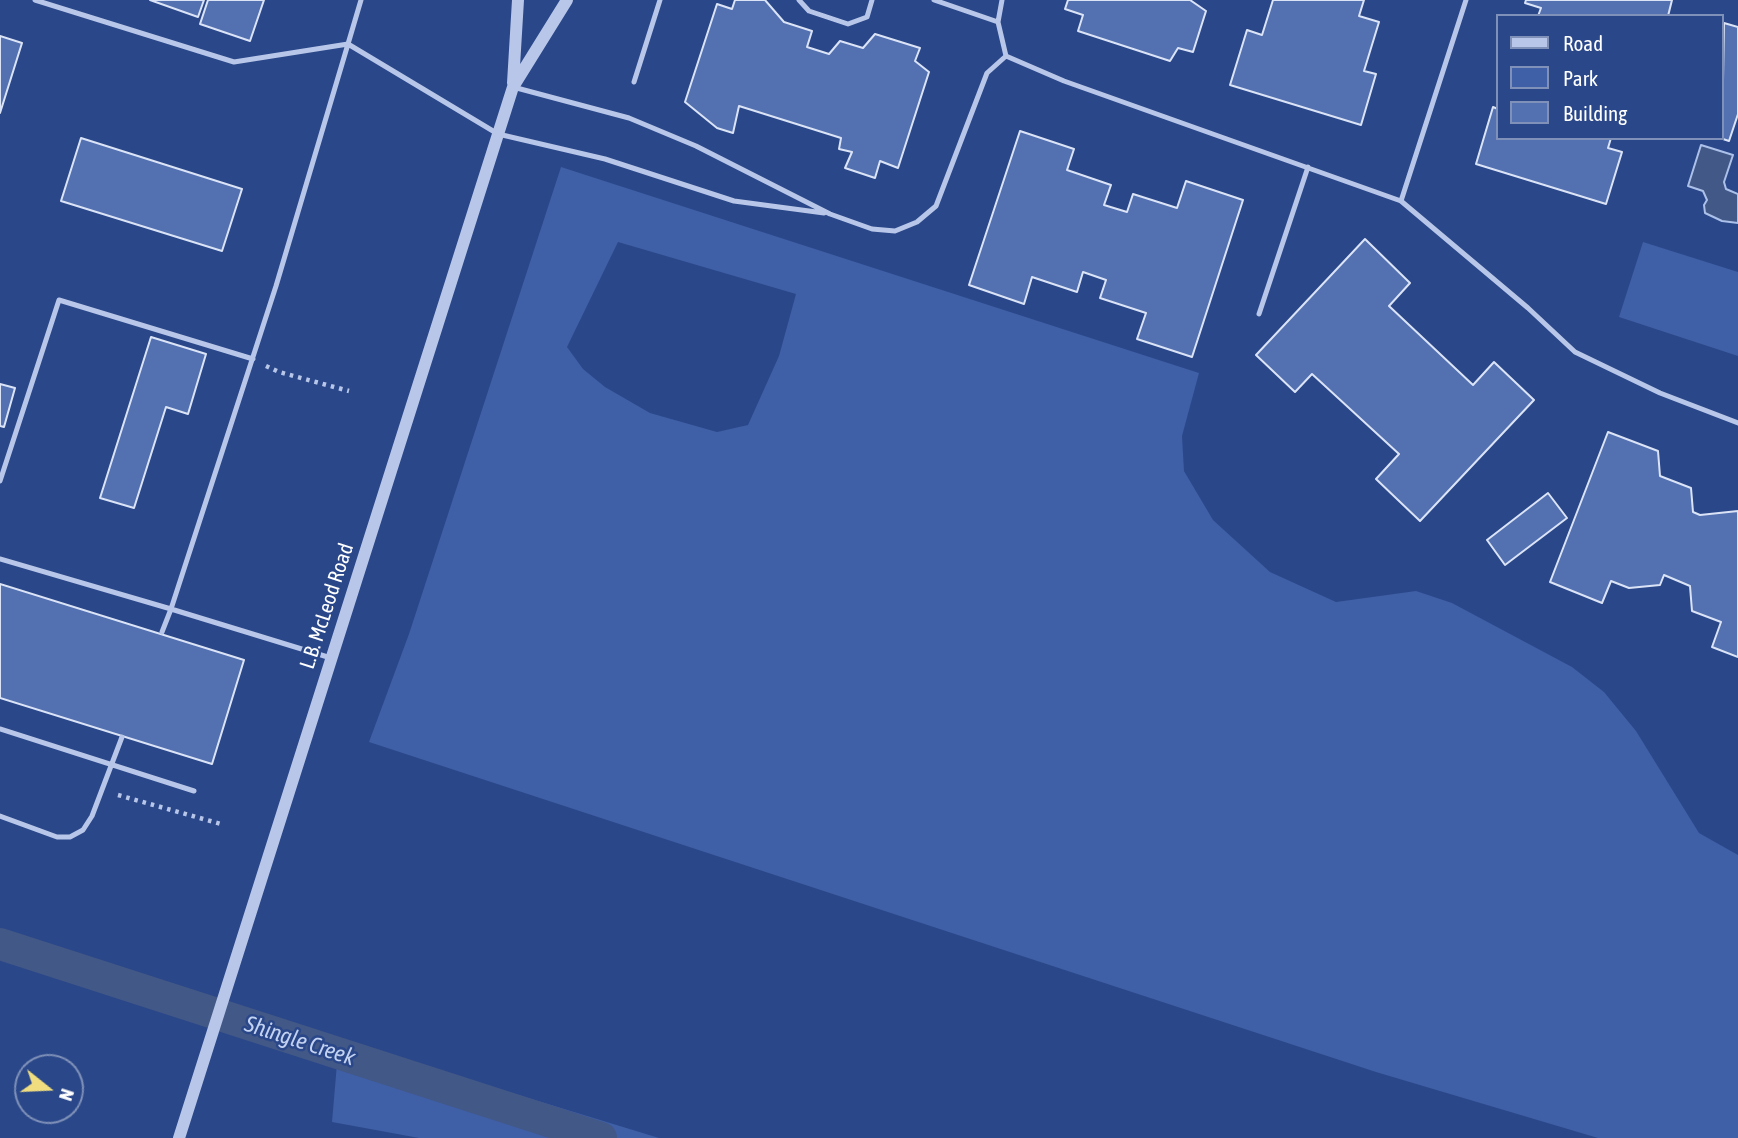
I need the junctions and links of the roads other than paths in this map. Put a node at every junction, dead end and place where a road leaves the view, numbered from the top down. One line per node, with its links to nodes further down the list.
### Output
1 (34, 0): 12 (lane)
2 (361, 0): 12 (lane)
3 (518, 0): 15 (street, L.B. McLeod Road)
4 (567, 0): 15 (street, L.B. McLeod Road)
5 (660, 0): 14 (lane)
6 (799, 0): 7 (lane)
7 (872, 0)
8 (934, 0): 11 (lane)
9 (1002, 0): 11 (lane)
10 (1466, 0): 18 (lane)
11 (999, 22): 13 (lane)
12 (348, 44): 16 (lane); 21 (lane)
13 (1006, 56): 17 (lane); 19 (lane)
14 (634, 82)
15 (513, 87): 16 (street, L.B. McLeod Road); 19 (lane)
16 (498, 134): 19 (lane); 27 (street, L.B. McLeod Road)
17 (1307, 167): 18 (lane); 20 (lane)
18 (1401, 201): 22 (lane)
19 (830, 214)
20 (1259, 314)
21 (253, 359): 23 (lane); 25 (lane)
22 (1738, 423)
23 (0, 481)
24 (0, 559): 25 (lane)
25 (171, 609): 26 (lane); 27 (lane)
26 (162, 632)
27 (331, 658): 33 (street, L.B. McLeod Road)
28 (0, 729): 30 (lane)
29 (122, 737): 30 (lane)
30 (111, 765): 31 (lane); 32 (lane)
31 (194, 791)
32 (0, 816)
33 (179, 1138)

